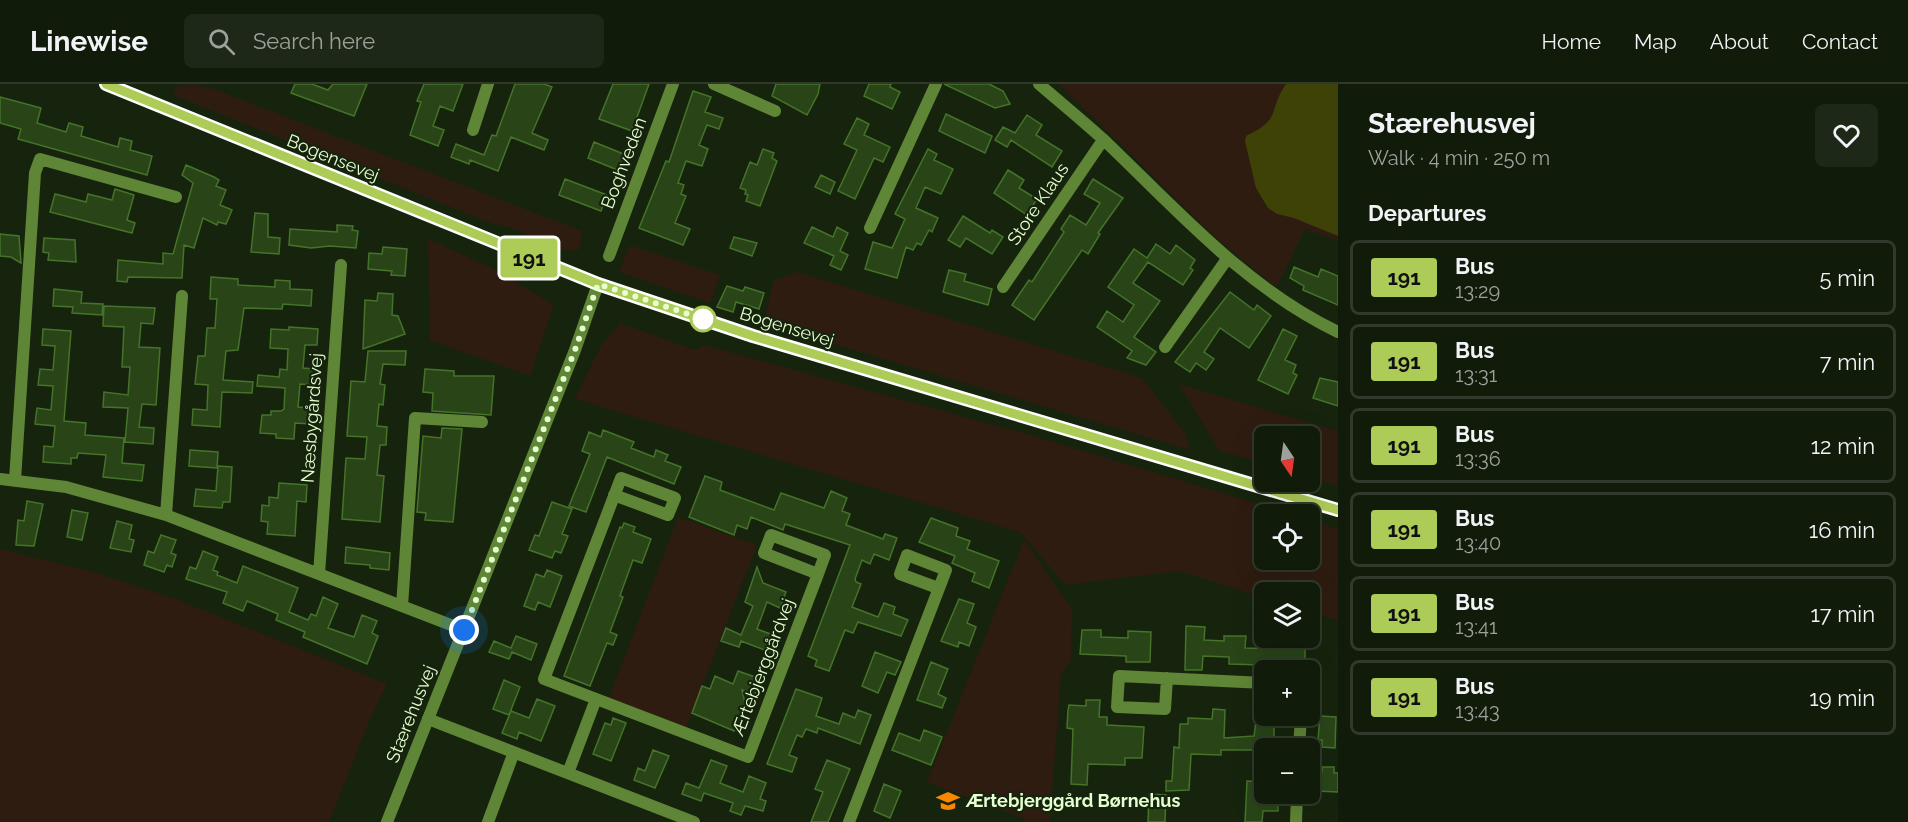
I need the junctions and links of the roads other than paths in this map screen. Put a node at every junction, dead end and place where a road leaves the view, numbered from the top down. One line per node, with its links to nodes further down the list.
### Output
1 (106, 84): 15 (main road, Bogensevej)
2 (488, 84): 8 (street)
3 (674, 84): 12 (street, Boghveden)
4 (714, 84): 7 (street)
5 (936, 84): 11 (street)
6 (1039, 84): 9 (street)
7 (775, 111)
8 (473, 130)
9 (1103, 140): 13 (street); 16 (street, Store Klaus)
10 (176, 197): 22 (street)
11 (870, 228)
12 (609, 256)
13 (1227, 259): 18 (street); 19 (street)
14 (341, 265): 26 (street, Næsbygårdsvej)
15 (598, 284): 24 (main road, Bogensevej); 30 (street, Stærehusvej)
16 (1003, 287)
17 (182, 296): 25 (street)
18 (1338, 332)
19 (1165, 347)
20 (482, 422): 29 (street)
21 (0, 479): 22 (street)
22 (15, 480): 25 (street)
23 (614, 495): 23 (street); 33 (street, Ærtebjerggårdvej)
24 (1338, 510)
25 (166, 515): 26 (street)
26 (319, 574): 29 (street)
27 (818, 574): 27 (street, Ærtebjerggårdvej); 33 (street, Ærtebjerggårdvej)
28 (938, 588): 41 (street)
29 (402, 606): 30 (street)
30 (464, 630): 34 (street, Stærehusvej)
31 (1167, 678): 31 (street); 32 (street)
32 (1254, 682)
33 (596, 699): 36 (street)
34 (428, 719): 35 (street); 38 (street, Stærehusvej)
35 (514, 752): 36 (street); 39 (street)
36 (568, 773): 40 (street)
37 (1297, 804): 42 (street)
38 (387, 822)
39 (488, 822)
40 (694, 822)
41 (849, 822)
42 (1296, 822)

